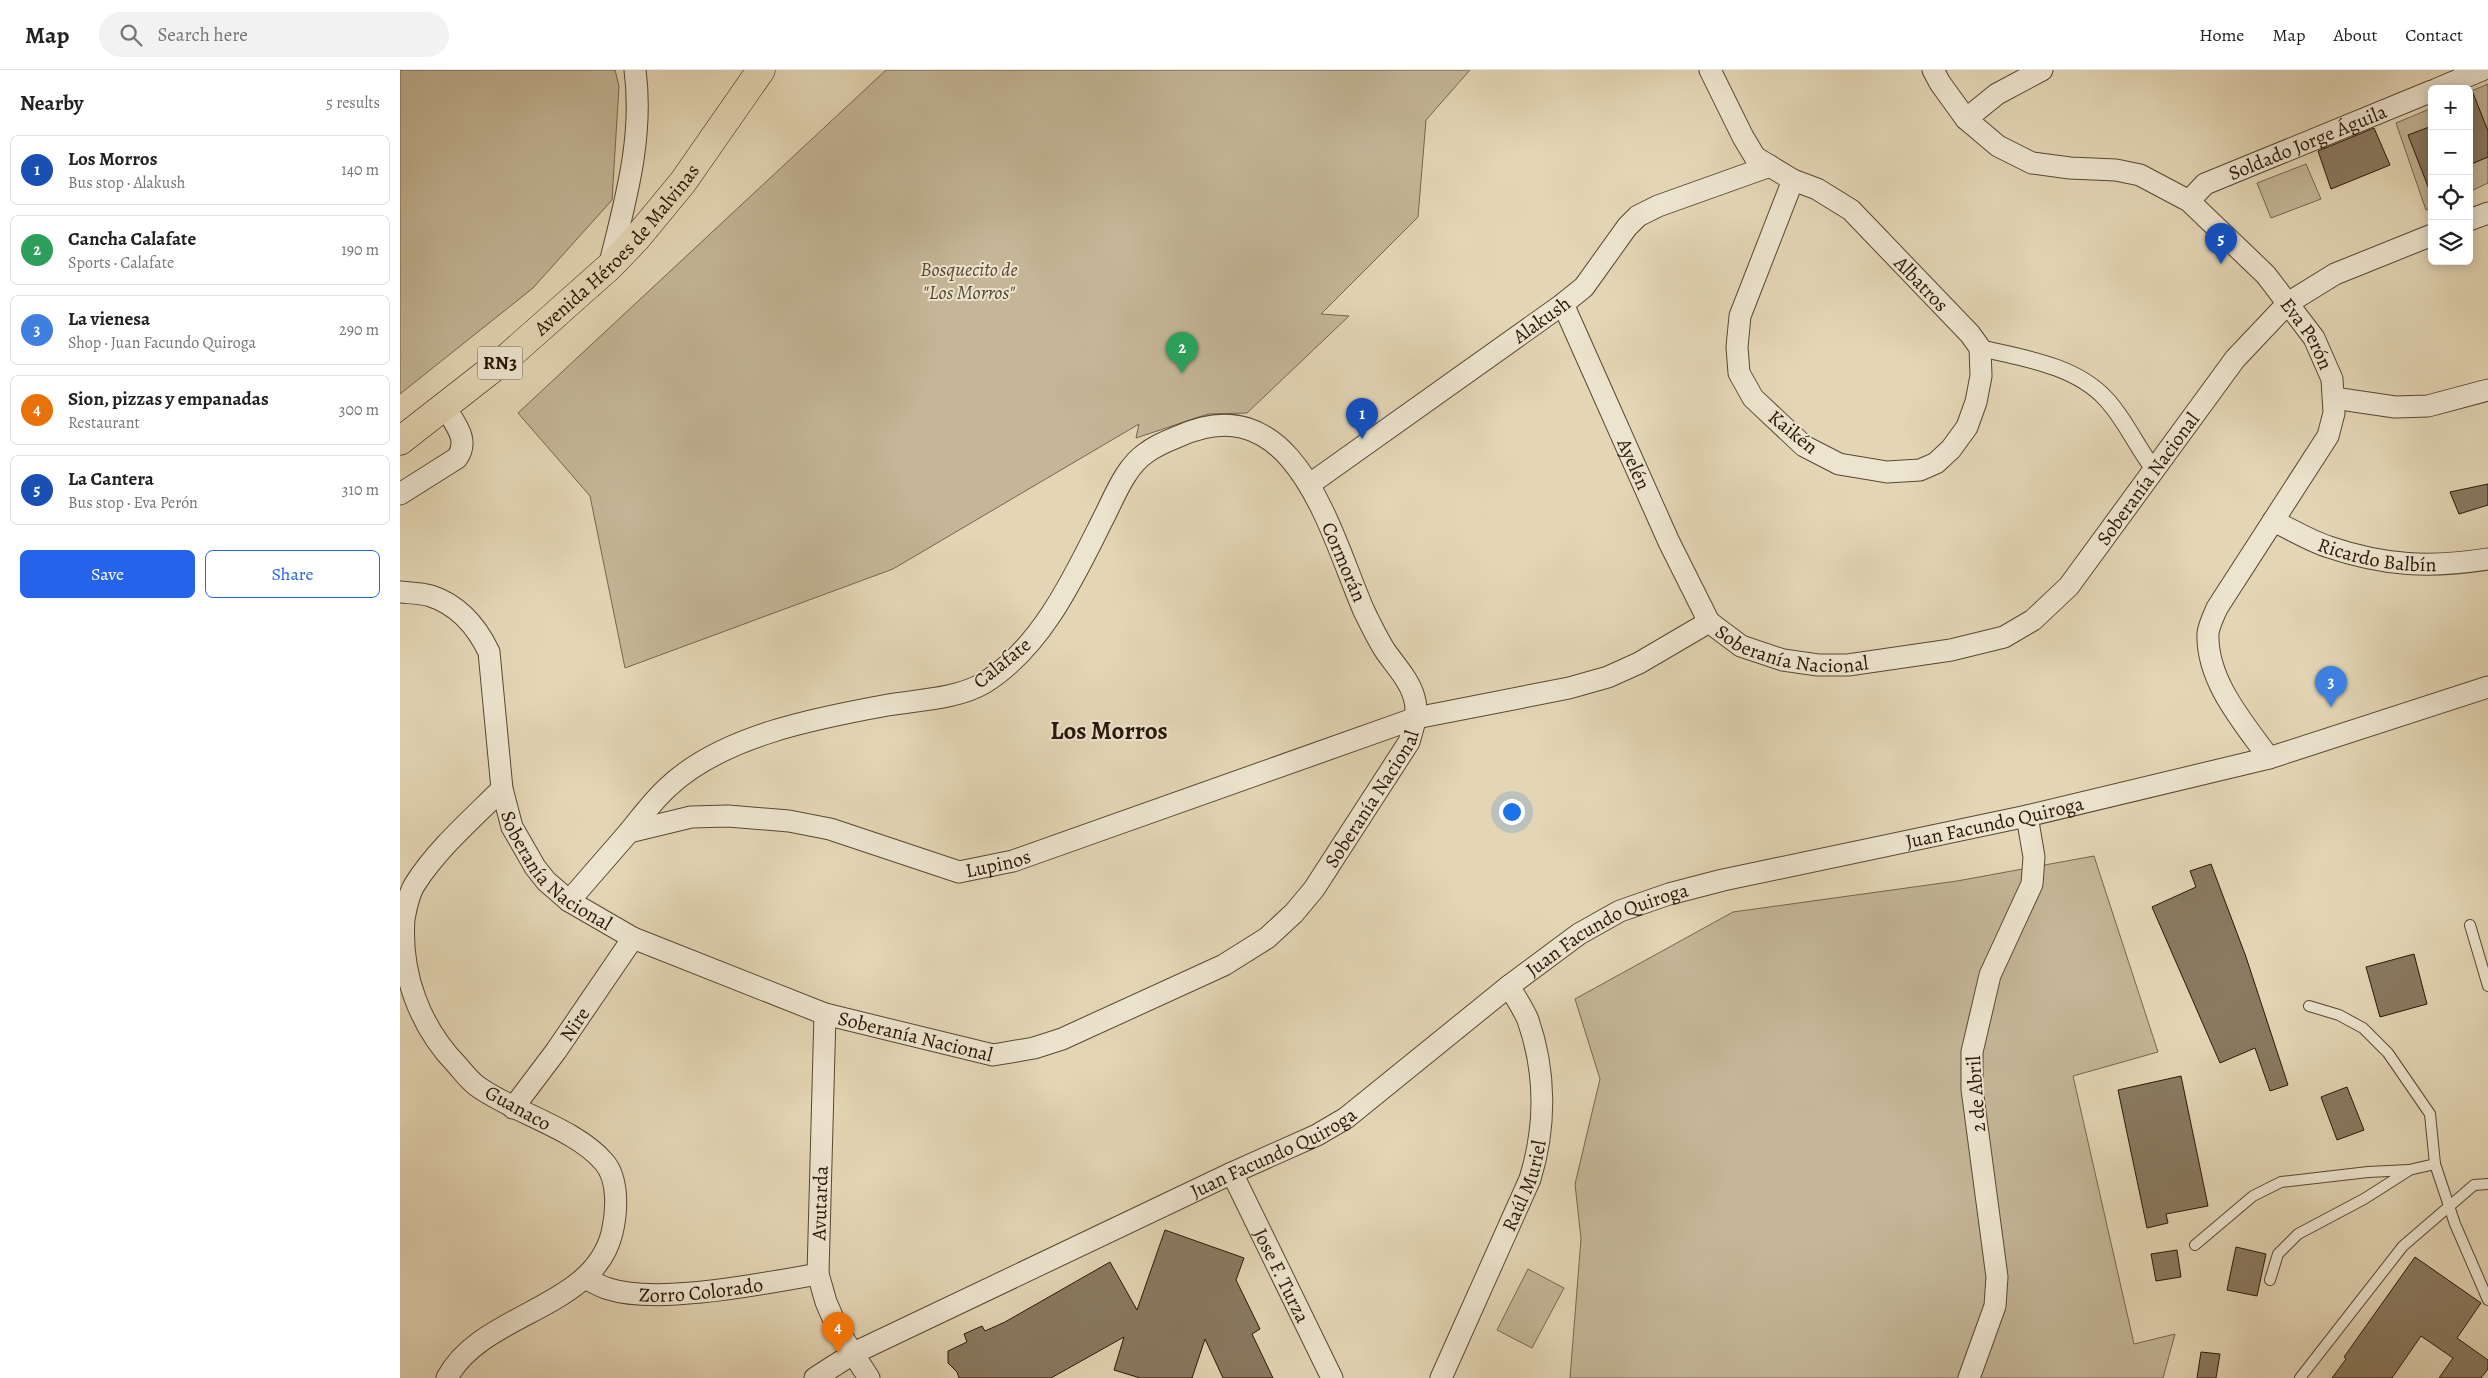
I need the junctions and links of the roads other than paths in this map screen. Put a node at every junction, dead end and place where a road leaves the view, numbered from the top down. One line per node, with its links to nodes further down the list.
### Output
1 (635, 70): 16 (street)
2 (761, 70): 16 (highway, Avenida Héroes de Malvinas / RN3)
3 (1710, 70): 10 (street, Albatros)
4 (1934, 70): 9 (street, Eva Perón)
5 (2042, 70): 9 (street)
6 (2482, 70): 7 (street)
7 (2446, 85)
8 (2428, 93): 12 (street, Soldado Jorge Águila)
9 (1966, 118): 12 (street, Eva Perón)
10 (1770, 166): 11 (street, Albatros); 18 (street, Alakush)
11 (1793, 180): 19 (street, Albatros); 19 (street, Kaikén)
12 (2189, 201): 17 (street, Eva Perón)
13 (2488, 213): 14 (street)
14 (2473, 219)
15 (2428, 238): 17 (street, Soberanía Nacional)
16 (609, 267): 22 (highway, Avenida Héroes de Malvinas / RN3)
17 (2288, 303): 21 (street, Eva Perón); 25 (street, Soberanía Nacional)
18 (1563, 304): 26 (street, Alakush); 31 (street, Ayelén)
19 (1980, 348): 25 (street)
20 (2488, 390): 21 (street)
21 (2334, 398): 28 (street, Eva Perón)
22 (445, 407): 24 (highway, Avenida Héroes de Malvinas / RN3); 27 (street)
23 (1245, 426): 26 (street, Cormorán); 37 (street, Calafate)
24 (400, 441)
25 (2154, 468): 31 (street, Soberanía Nacional)
26 (1310, 484): 33 (street, Cormorán)
27 (400, 494)
28 (2273, 521): 29 (street, Ricardo Balbín); 34 (street, Eva Perón)
29 (2488, 559)
30 (400, 592): 35 (street, Soberanía Nacional)
31 (1709, 622): 33 (street, Soberanía Nacional)
32 (2488, 687): 34 (street, Juan Facundo Quiroga)
33 (1416, 718): 37 (street, Lupinos); 44 (street, Soberanía Nacional)
34 (2269, 758): 36 (street, Juan Facundo Quiroga)
35 (502, 789): 38 (street, Soberanía Nacional); 45 (street, Guanaco)
36 (2027, 816): 41 (street, Juan Facundo Quiroga); 62 (street, 2 de Abril)
37 (629, 832): 38 (street)
38 (569, 901): 40 (street, Soberanía Nacional)
39 (2470, 925): 42 (lane)
40 (632, 938): 44 (street, Soberanía Nacional); 45 (street, Nire)
41 (1508, 986): 48 (street, Juan Facundo Quiroga); 57 (street, Raúl Muriel)
42 (2488, 986)
43 (2309, 1006): 46 (lane)
44 (825, 1014): 52 (street, Avutarda)
45 (513, 1108): 53 (street, Guanaco)
46 (2435, 1164): 47 (lane); 50 (lane)
47 (2409, 1170): 51 (lane); 54 (lane)
48 (1232, 1173): 56 (street, Juan Facundo Quiroga); 61 (street, Jose F. Turza)
49 (2488, 1184): 50 (lane)
50 (2449, 1205): 55 (lane); 63 (lane)
51 (2195, 1245)
52 (818, 1274): 53 (street, Zorro Colorado); 56 (street, Avutarda)
53 (585, 1278): 58 (street, Guanaco)
54 (2270, 1280)
55 (2488, 1300)
56 (854, 1353): 59 (street, Juan Facundo Quiroga); 60 (street, Avutarda)
57 (1443, 1377)
58 (447, 1378)
59 (815, 1378)
60 (869, 1378)
61 (1332, 1378)
62 (1969, 1378)
63 (2300, 1378)

